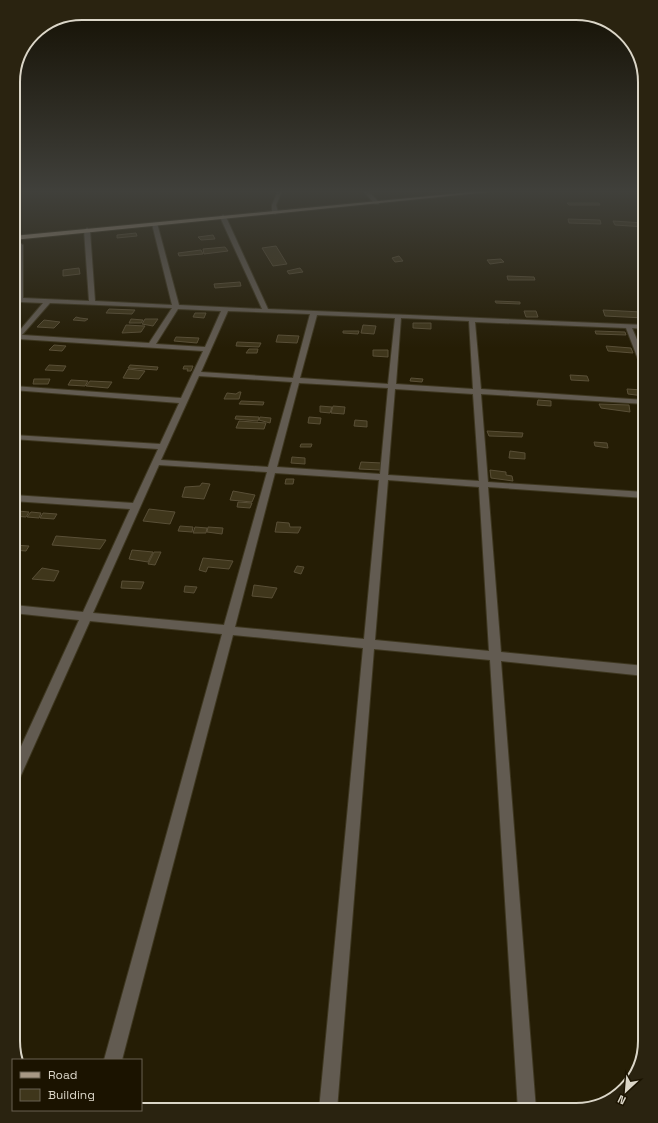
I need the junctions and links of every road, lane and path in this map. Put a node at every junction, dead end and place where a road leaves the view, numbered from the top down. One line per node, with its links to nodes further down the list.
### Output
1 (88, 243): 6 (street)
2 (160, 243): 7 (street)
3 (235, 243): 9 (street)
4 (20, 245): 5 (street)
5 (48, 301): 6 (street); 15 (street)
6 (92, 303): 7 (street)
7 (176, 307): 8 (street); 17 (street)
8 (225, 310): 9 (street); 18 (street)
9 (266, 311): 10 (street)
10 (314, 313): 11 (street); 21 (street)
11 (398, 317): 12 (street); 22 (street)
12 (472, 320): 13 (street); 24 (street)
13 (628, 326): 14 (street); 19 (street)
14 (638, 327)
15 (20, 334)
16 (20, 340): 17 (street)
17 (152, 346): 18 (street)
18 (207, 349): 20 (street)
19 (638, 350)
20 (196, 374): 21 (street); 25 (street)
21 (296, 380): 22 (street); 30 (street)
22 (392, 386): 24 (street); 31 (street)
23 (20, 389): 25 (street)
24 (477, 391): 26 (street); 32 (street)
25 (184, 401): 28 (street)
26 (638, 402)
27 (20, 437): 28 (street)
28 (163, 447): 29 (street)
29 (156, 462): 30 (street); 35 (street)
30 (272, 470): 31 (street); 38 (street)
31 (384, 478): 32 (street); 39 (street)
32 (483, 484): 33 (street); 40 (street)
33 (638, 495)
34 (20, 498): 35 (street)
35 (136, 506): 37 (street)
36 (20, 610): 37 (street)
37 (86, 616): 38 (street); 42 (street)
38 (228, 630): 39 (street); 43 (street)
39 (369, 644): 40 (street); 44 (street)
40 (495, 656): 41 (street); 45 (street)
41 (638, 670)
42 (20, 762)
43 (113, 1059)
44 (329, 1103)
45 (527, 1103)

